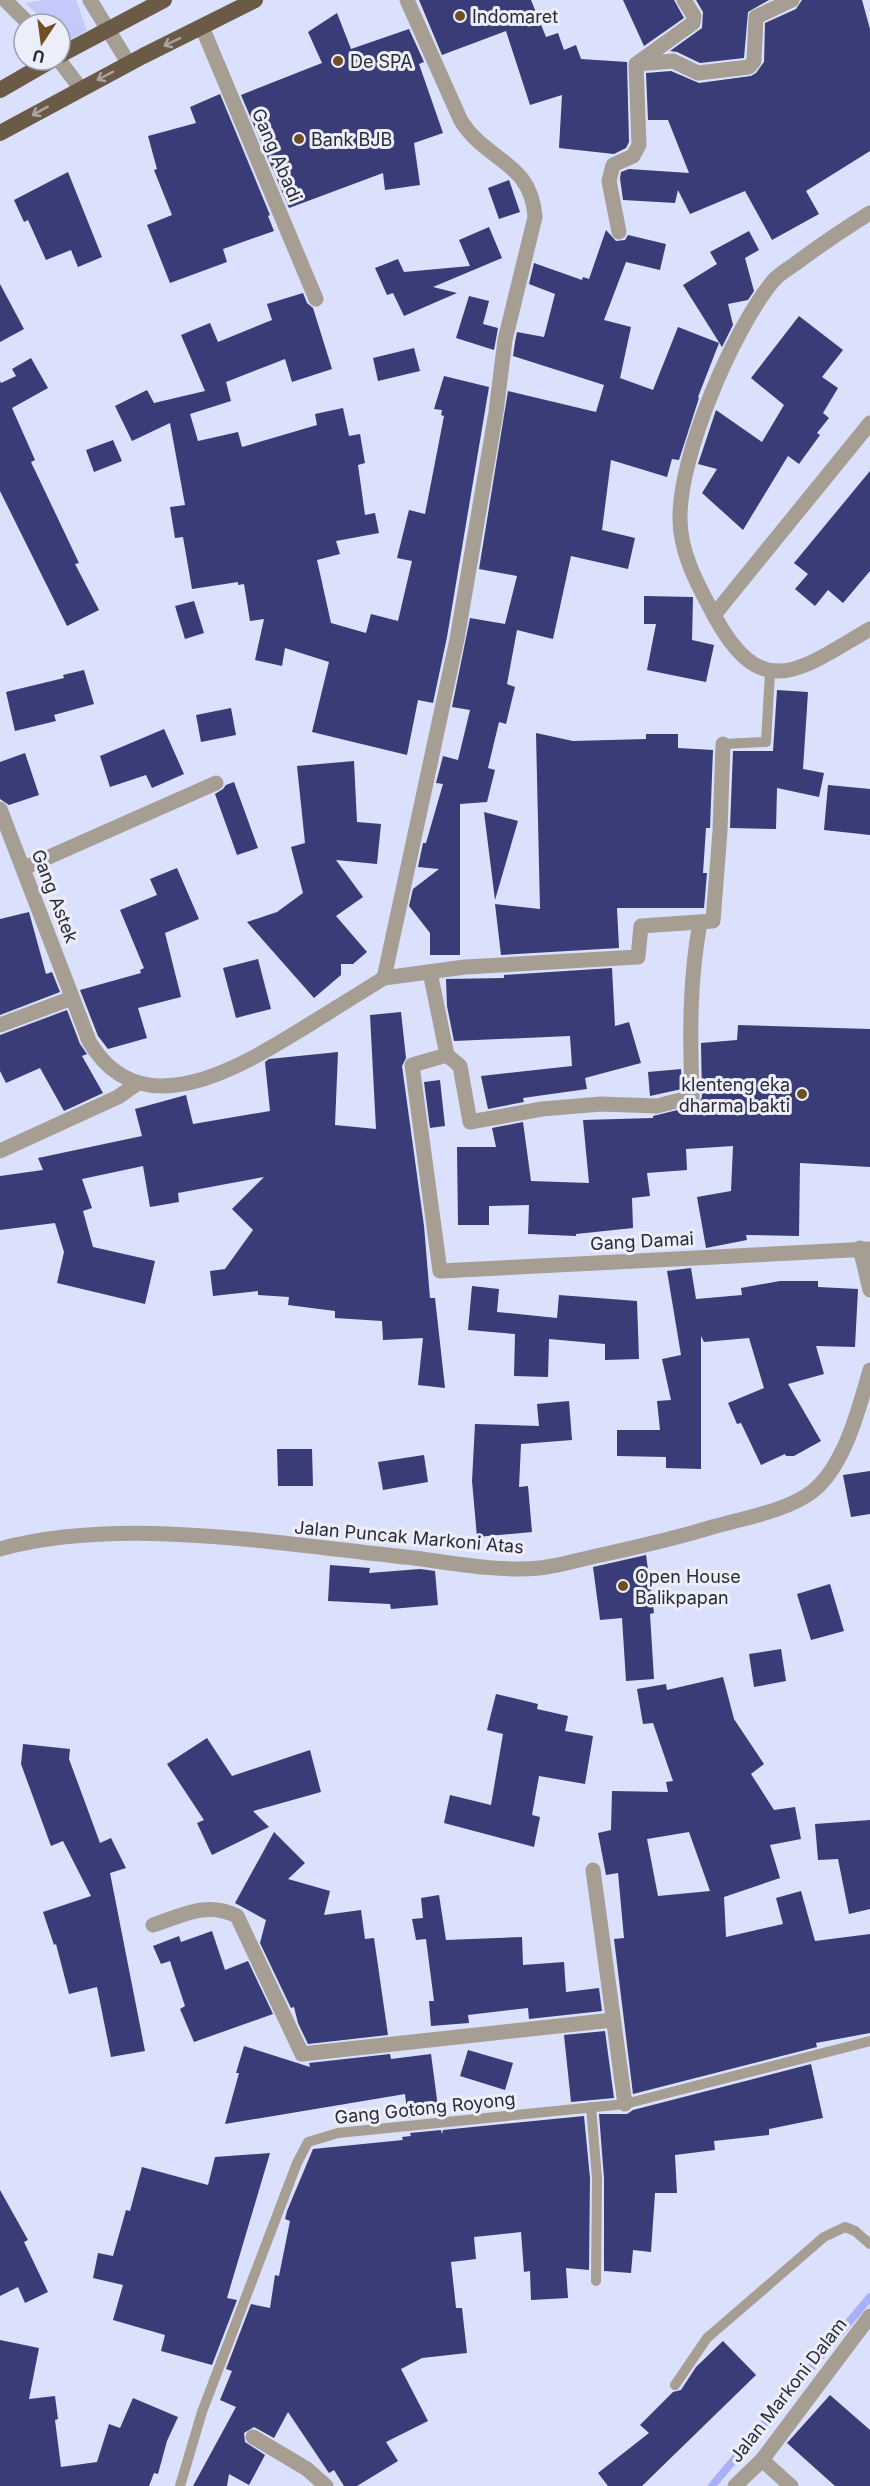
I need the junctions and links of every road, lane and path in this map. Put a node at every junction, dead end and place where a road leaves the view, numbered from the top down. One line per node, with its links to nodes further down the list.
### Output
1 (5, 0): 8 (street)
2 (90, 0): 10 (street)
3 (164, 0): 10 (highway)
4 (255, 0): 9 (highway)
5 (407, 0): 32 (street)
6 (684, 0): 13 (street)
7 (792, 0): 13 (street)
8 (17, 12)
9 (202, 27): 12 (highway, one-way to 12); 21 (street, Gang Abadi)
10 (106, 30): 11 (highway); 12 (street)
11 (72, 48)
12 (129, 64): 16 (highway, one-way to 16)
13 (636, 64): 20 (street)
14 (31, 72): 17 (highway)
15 (68, 72): 16 (street)
16 (81, 89): 18 (highway, one-way to 18)
17 (0, 90)
18 (0, 133)
19 (870, 213): 23 (street)
20 (619, 232)
21 (316, 299)
22 (870, 423): 23 (street)
23 (714, 615): 25 (street)
24 (870, 629): 25 (street)
25 (770, 672): 26 (lane)
26 (723, 744): 30 (street)
27 (216, 783): 29 (street)
28 (0, 809): 29 (street, Gang Astek)
29 (24, 868): 33 (street, Gang Astek)
30 (700, 923): 31 (street); 35 (street)
31 (429, 972): 32 (street); 35 (street)
32 (384, 978): 36 (street)
33 (72, 998): 34 (street); 36 (street, Gang Astek)
34 (0, 1025)
35 (447, 1055): 38 (street, Gang Damai)
36 (138, 1083): 37 (street)
37 (0, 1151)
38 (865, 1249): 39 (street)
39 (870, 1290)
40 (870, 1370): 41 (street, Jalan Puncak Markoni Atas)
41 (0, 1549)
42 (593, 1870): 44 (street)
43 (153, 1925): 44 (street)
44 (613, 2019): 46 (street)
45 (870, 2041): 46 (lane, Gang Gotong Royong)
46 (625, 2104): 47 (lane, Gang Gotong Royong)
47 (591, 2108): 49 (lane); 54 (lane, Gang Gotong Royong)
48 (870, 2244): 51 (lane)
49 (596, 2281)
50 (870, 2316): 53 (street, Jalan Markoni Dalam)
51 (675, 2385)
52 (253, 2437): 55 (street)
53 (762, 2460): 56 (street, Jalan Markoni Dalam); 57 (street)
54 (180, 2486)
55 (326, 2486)
56 (735, 2486)
57 (791, 2486)

